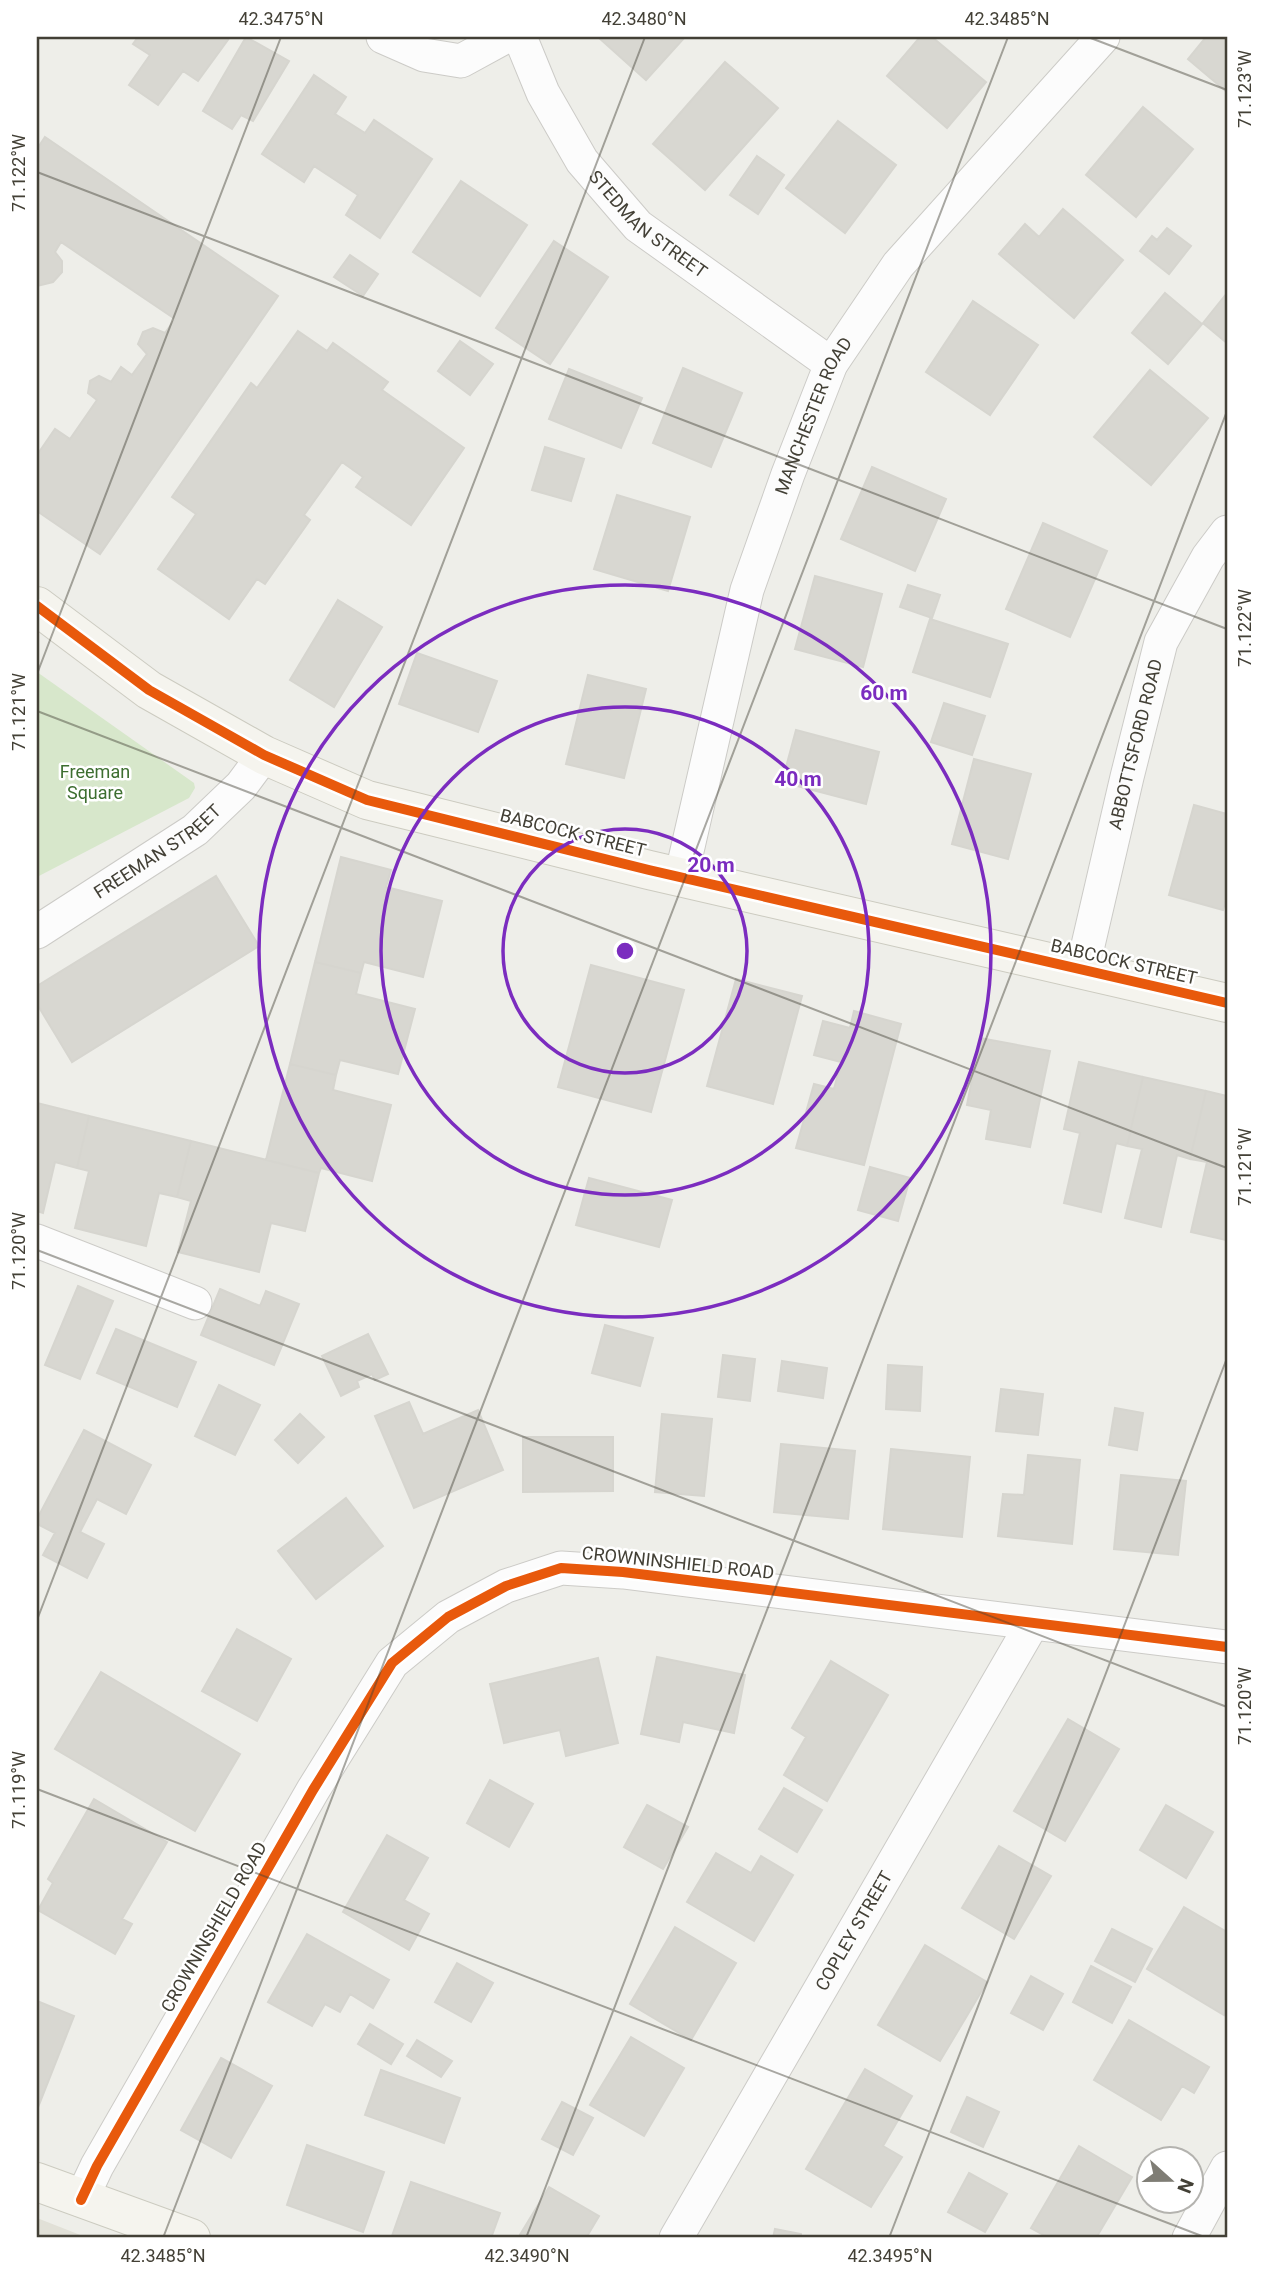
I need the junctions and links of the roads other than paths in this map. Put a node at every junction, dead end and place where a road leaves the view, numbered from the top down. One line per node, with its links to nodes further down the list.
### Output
1 (383, 37): 2 (street)
2 (505, 37)
3 (520, 37): 5 (street, STEDMAN STREET)
4 (1102, 37): 5 (street, MANCHESTER ROAD)
5 (831, 364): 9 (street, MANCHESTER ROAD)
6 (1227, 532): 11 (street, ABBOTTSFORD ROAD)
7 (37, 606): 8 (street, BABCOCK STREET)
8 (264, 755): 9 (street, BABCOCK STREET); 10 (street, FREEMAN STREET)
9 (681, 877): 11 (street, BABCOCK STREET)
10 (37, 932)
11 (1082, 971): 12 (street, BABCOCK STREET)
12 (1227, 1003)
13 (37, 1241): 14 (street)
14 (195, 1303)
15 (1032, 1624): 16 (street, CROWNINSHIELD ROAD); 19 (street, CROWNINSHIELD ROAD); 21 (street, COPLEY STREET)
16 (1227, 1647)
17 (1227, 2168): 22 (street)
18 (37, 2182): 19 (street)
19 (81, 2200): 20 (street)
20 (191, 2238)
21 (676, 2238)
22 (1189, 2238)

